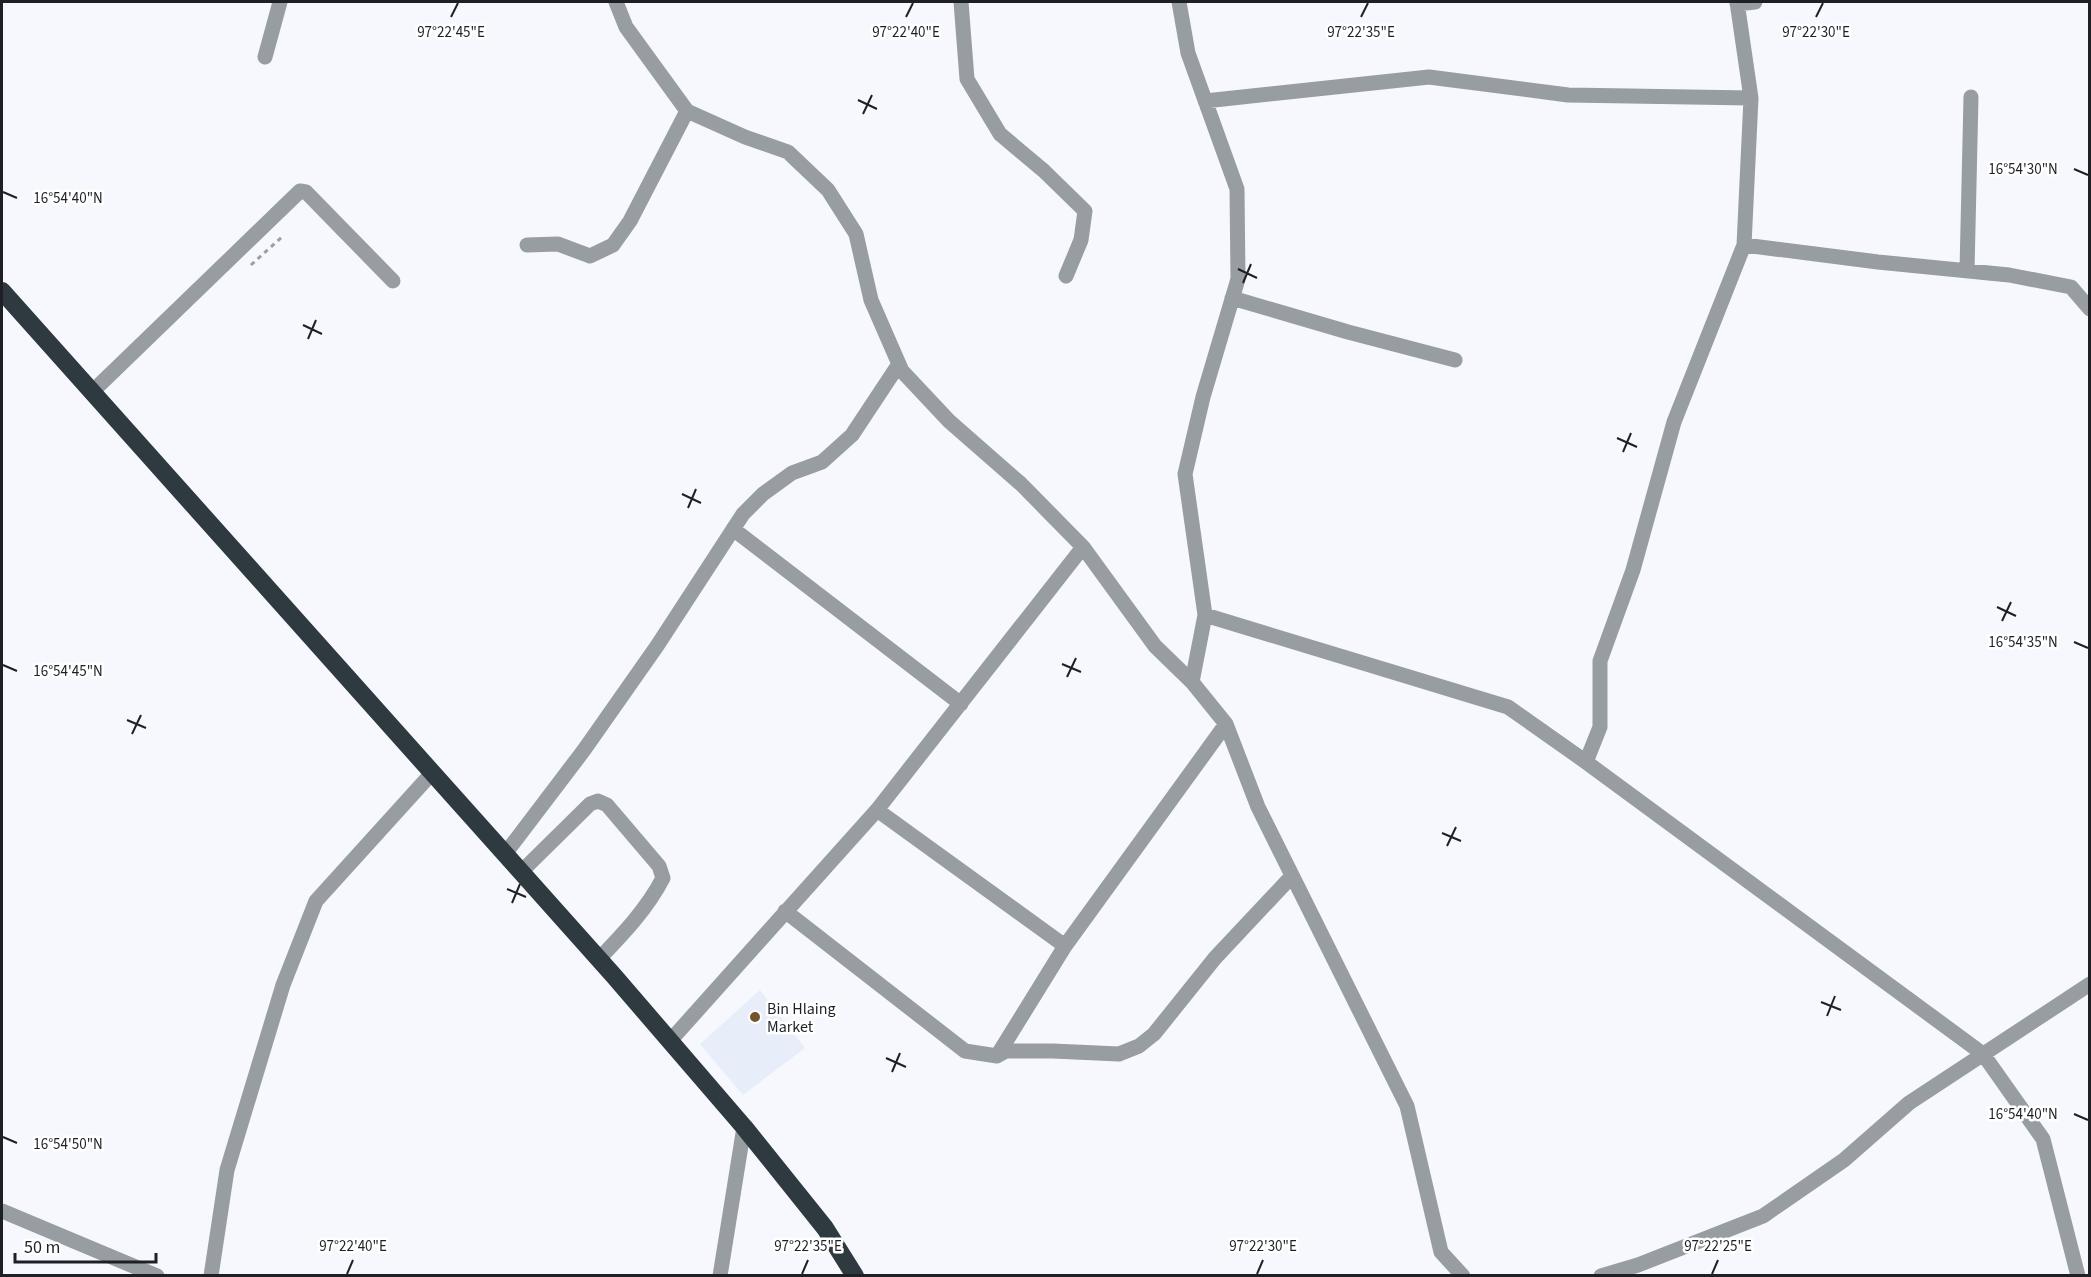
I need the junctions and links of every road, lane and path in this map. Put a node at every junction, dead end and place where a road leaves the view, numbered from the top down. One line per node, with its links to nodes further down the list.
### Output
1 (280, 2): 7 (street)
2 (616, 2): 11 (street)
3 (961, 2): 15 (street)
4 (1179, 2): 10 (street)
5 (1755, 2): 6 (street)
6 (1737, 3): 9 (street)
7 (265, 57)
8 (1971, 97): 14 (street)
9 (1751, 98): 10 (street); 13 (street)
10 (1205, 101): 17 (street)
11 (687, 111): 12 (street); 21 (street)
12 (527, 245)
13 (1744, 245): 14 (street); 29 (street)
14 (1967, 271): 19 (street)
15 (1066, 276)
16 (393, 281): 22 (street)
17 (1232, 298): 20 (street); 25 (street)
18 (4, 300): 22 (highway)
19 (2090, 309)
20 (1455, 360)
21 (899, 364): 23 (street); 24 (street)
22 (92, 392): 30 (highway)
23 (732, 529): 27 (street); 32 (street)
24 (1083, 547): 26 (street); 27 (street)
25 (1205, 615): 26 (street); 29 (street)
26 (1192, 682): 28 (street)
27 (961, 704): 31 (street)
28 (1226, 724): 34 (street); 36 (street)
29 (1586, 762): 40 (street)
30 (432, 773): 32 (highway); 46 (street)
31 (877, 810): 35 (street); 36 (street)
32 (505, 854): 33 (highway)
33 (521, 872): 37 (highway); 37 (street)
34 (1292, 876): 41 (street); 49 (street)
35 (785, 911): 39 (street); 41 (street)
36 (1065, 946): 41 (street)
37 (599, 959): 39 (highway)
38 (2090, 984): 40 (street)
39 (670, 1041): 42 (highway)
40 (1983, 1054): 44 (street); 51 (street)
41 (997, 1056)
42 (744, 1127): 47 (street); 48 (highway)
43 (2, 1211): 45 (street)
44 (1641, 1270): 50 (street)
45 (157, 1275)
46 (211, 1275)
47 (720, 1275)
48 (855, 1275)
49 (1463, 1275)
50 (1601, 1275)
51 (2078, 1275)

